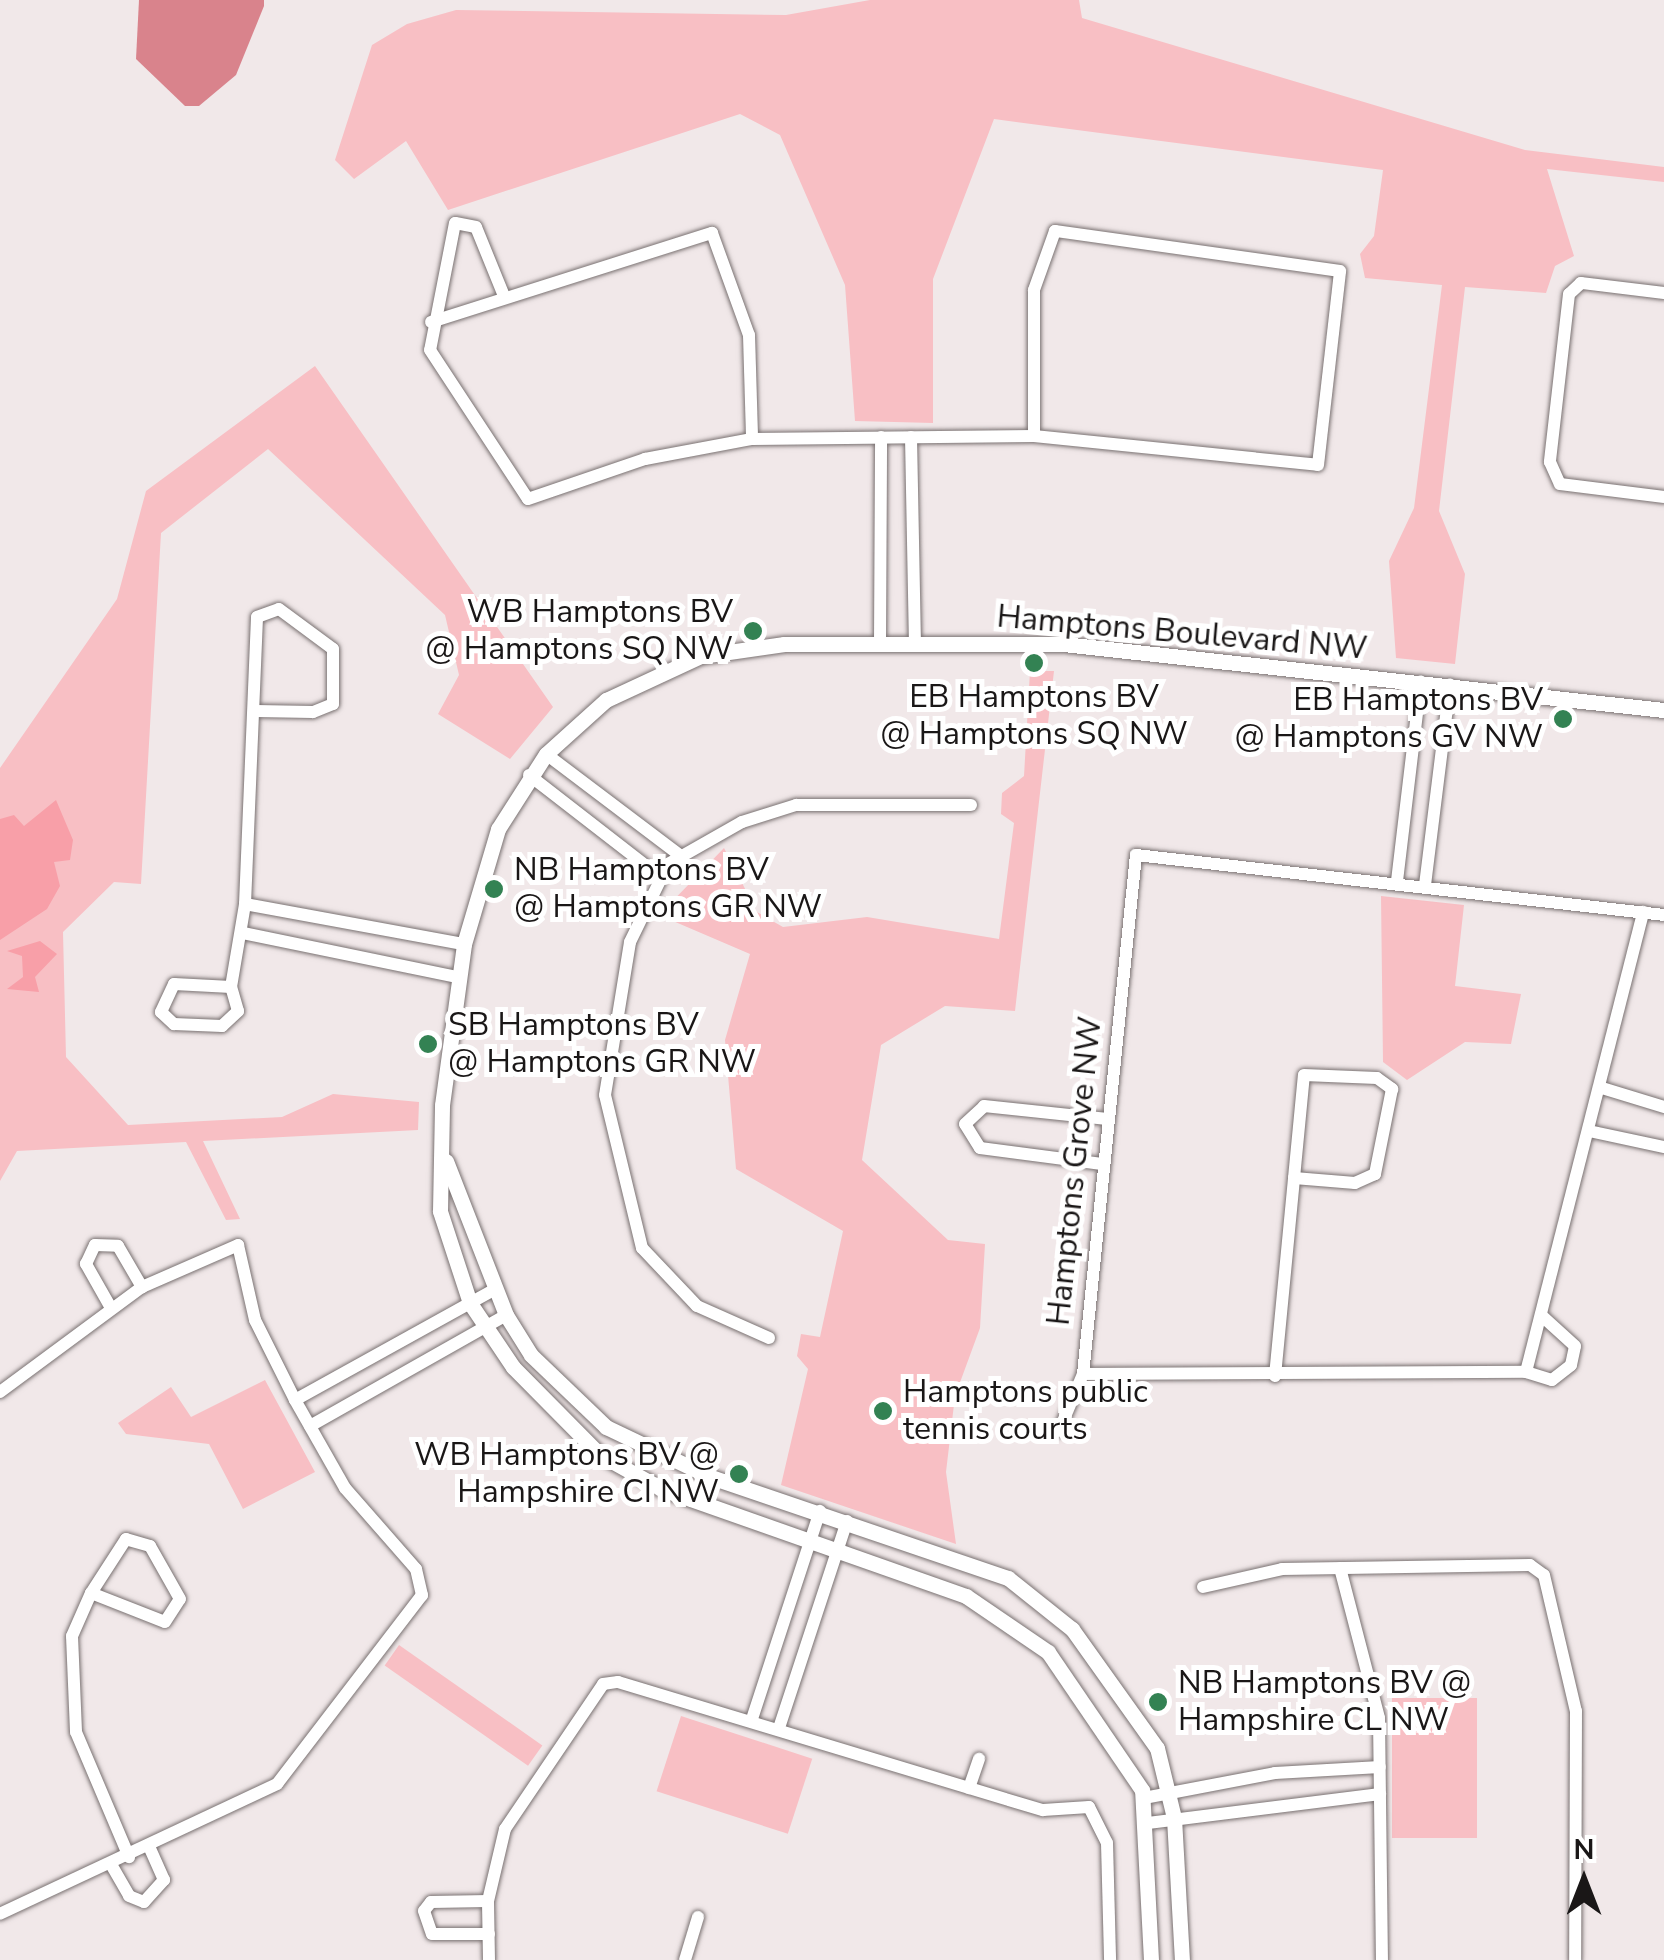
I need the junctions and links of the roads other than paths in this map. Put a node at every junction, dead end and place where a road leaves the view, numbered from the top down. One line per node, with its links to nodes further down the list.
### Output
1 (1664, 292): 8 (street)
2 (504, 296): 3 (street); 3 (street); 7 (street)
3 (431, 322): 7 (street)
4 (1034, 436): 4 (street); 6 (street)
5 (882, 437): 6 (street); 7 (street); 10 (street)
6 (911, 437): 9 (street)
7 (752, 438)
8 (1664, 496)
9 (915, 643): 10 (street, Hamptons Boulevard NW); 11 (street, Hamptons Boulevard NW)
10 (880, 644): 15 (street, Hamptons Boulevard NW)
11 (1421, 681): 12 (street, Hamptons Boulevard NW); 20 (street)
12 (1450, 685): 14 (street, Hamptons Boulevard NW); 21 (street)
13 (256, 710): 13 (street); 22 (street)
14 (1664, 710)
15 (546, 754): 16 (street, Hamptons Boulevard NW); 18 (street)
16 (529, 774): 19 (street); 26 (street, Hamptons Boulevard NW)
17 (971, 805): 18 (street)
18 (678, 854): 19 (street)
19 (658, 876): 44 (street)
20 (1398, 881): 21 (street, Hamptons Grove NW); 31 (street, Hamptons Grove NW)
21 (1425, 885): 23 (street, Hamptons Grove NW)
22 (245, 904): 25 (street); 26 (street)
23 (1643, 912): 24 (street, Hamptons Grove NW); 29 (street)
24 (1664, 915)
25 (243, 933): 27 (street); 28 (street)
26 (464, 944): 27 (street, Hamptons Boulevard NW)
27 (458, 976): 34 (street, Hamptons Boulevard NW)
28 (231, 987): 28 (street)
29 (1602, 1088): 30 (street); 32 (street)
30 (1664, 1107)
31 (1107, 1120): 35 (street, Hamptons Grove NW); 35 (street)
32 (1589, 1131): 33 (street); 42 (street)
33 (1664, 1146)
34 (443, 1154): 38 (street, Hamptons Boulevard NW); 39 (street, Hamptons Boulevard NW)
35 (1102, 1164): 46 (street, Hamptons Grove NW)
36 (1294, 1178): 36 (street); 47 (street)
37 (142, 1287): 40 (street); 40 (street); 49 (street)
38 (492, 1291): 39 (street); 41 (street, Hamptons Boulevard NW)
39 (470, 1304): 43 (street, Hamptons Boulevard NW); 49 (street)
40 (111, 1308): 48 (street)
41 (506, 1315): 43 (street); 52 (street, Hamptons Boulevard NW)
42 (1542, 1316): 45 (street); 45 (street, Hamptons Grove NW)
43 (485, 1328): 50 (street); 54 (street, Hamptons Boulevard NW)
44 (768, 1338)
45 (1526, 1372): 47 (street, Hamptons Grove NW)
46 (1083, 1374): 47 (street, Hamptons Grove NW); 51 (street)
47 (1275, 1376)
48 (0, 1392)
49 (295, 1400): 50 (street)
50 (310, 1426): 69 (street)
51 (1060, 1431)
52 (820, 1511): 53 (street, Hamptons Boulevard NW); 54 (street)
53 (847, 1521): 55 (street); 64 (street, Hamptons Boulevard NW)
54 (810, 1540): 55 (street, Hamptons Boulevard NW); 59 (street)
55 (837, 1550): 60 (street); 66 (street, Hamptons Boulevard NW)
56 (1340, 1568): 57 (street); 62 (street); 82 (street)
57 (1203, 1587)
58 (91, 1593): 58 (street); 70 (street)
59 (752, 1719): 60 (street); 72 (street)
60 (779, 1728): 63 (street)
61 (979, 1758): 63 (street)
62 (1380, 1767): 64 (street); 65 (street)
63 (969, 1788): 78 (street)
64 (1168, 1792): 66 (street); 67 (street, Hamptons Boulevard NW)
65 (1380, 1794): 67 (street); 81 (street)
66 (1144, 1798): 68 (street, Hamptons Boulevard NW)
67 (1174, 1818): 68 (street); 80 (street, Hamptons Boulevard NW)
68 (1148, 1824): 79 (street, Hamptons Boulevard NW)
69 (150, 1848): 70 (street); 71 (street)
70 (129, 1857): 71 (street)
71 (112, 1866): 73 (street)
72 (488, 1901): 75 (street); 75 (street)
73 (0, 1914)
74 (698, 1918): 77 (street)
75 (488, 1934): 76 (street)
76 (490, 1960)
77 (684, 1960)
78 (1110, 1960)
79 (1151, 1960)
80 (1182, 1960)
81 (1382, 1960)
82 (1575, 1960)

